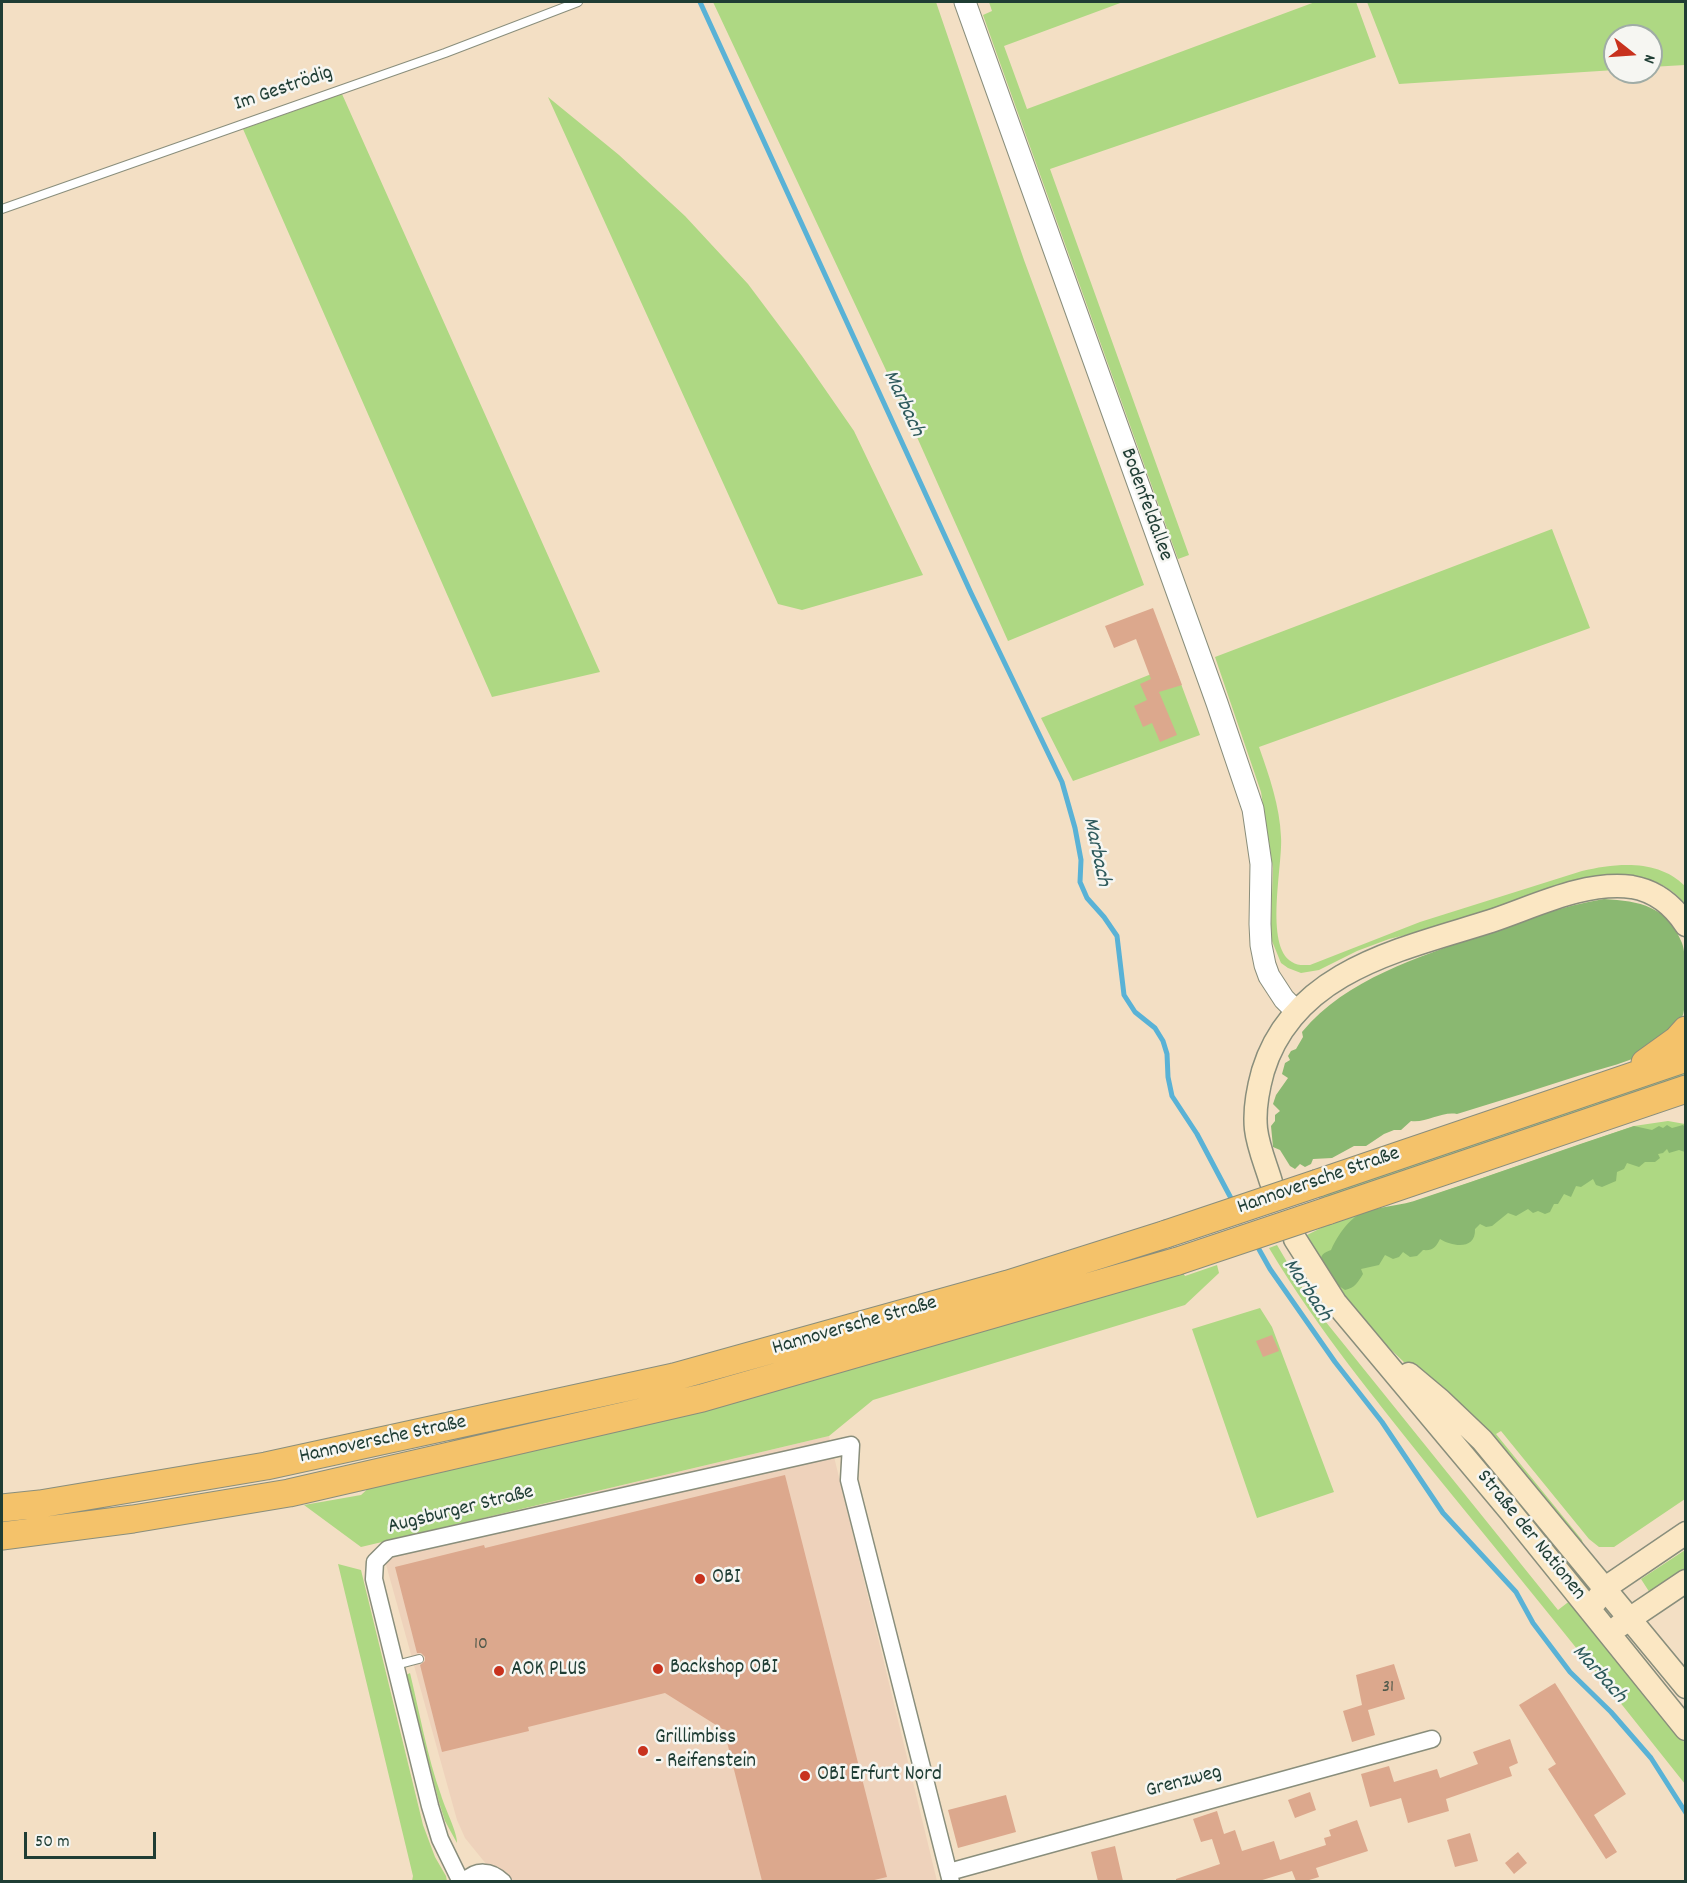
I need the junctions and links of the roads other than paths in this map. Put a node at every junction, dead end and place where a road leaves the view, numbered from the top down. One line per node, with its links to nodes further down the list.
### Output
1 (578, 2): 3 (lane, Im Geströdig)
2 (965, 2): 5 (street, Bodenfeldallee)
3 (2, 208)
4 (1686, 925): 5 (main road)
5 (1296, 1011): 12 (main road)
6 (1686, 1030): 8 (highway)
7 (1686, 1058): 8 (highway, Hannoversche Straße)
8 (1622, 1079): 16 (highway, Hannoversche Straße, bridge)
9 (1686, 1089): 10 (highway, Hannoversche Straße)
10 (1633, 1108): 11 (highway); 18 (highway, Hannoversche Straße, bridge)
11 (1686, 1112)
12 (1271, 1182)
13 (1295, 1239): 14 (main road, Straße der Nationen)
14 (1372, 1344): 20 (main road, Straße der Nationen); 21 (main road, Straße der Nationen)
15 (851, 1445): 24 (street, Augsburger Straße); 28 (street, Grenzweg)
16 (2, 1508)
17 (1686, 1533): 20 (main road)
18 (2, 1536)
19 (1686, 1581): 22 (main road)
20 (1605, 1588): 21 (main road); 22 (main road, Straße der Nationen)
21 (1598, 1619): 22 (main road); 26 (main road, Straße der Nationen)
22 (1630, 1619): 25 (main road, Straße der Nationen)
23 (419, 1659): 24 (lane)
24 (396, 1665): 29 (street, Augsburger Straße)
25 (1686, 1687)
26 (1686, 1729)
27 (1432, 1739): 28 (street, Grenzweg)
28 (950, 1877)
29 (462, 1881): 30 (street, Augsburger Straße)
30 (503, 1881)

